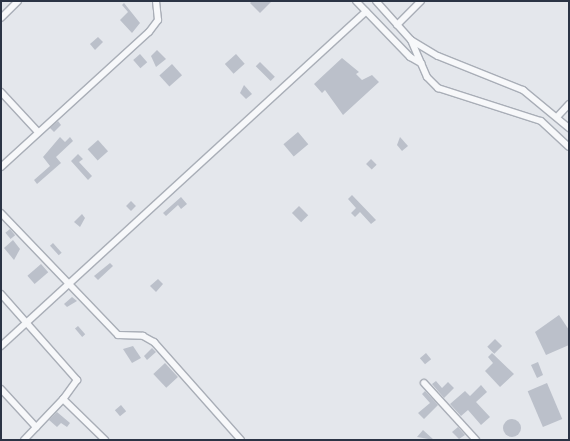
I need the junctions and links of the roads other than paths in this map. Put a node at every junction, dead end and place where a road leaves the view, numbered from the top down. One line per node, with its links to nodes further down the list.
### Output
1 (18, 1): 7 (street)
2 (156, 1): 15 (street)
3 (356, 1): 6 (street)
4 (376, 1): 8 (street)
5 (421, 1): 8 (street)
6 (366, 12): 10 (street); 19 (street)
7 (1, 18)
8 (397, 25): 9 (street)
9 (411, 40): 10 (street); 13 (street)
10 (421, 63): 16 (street)
11 (1, 92): 15 (street)
12 (569, 104): 13 (street)
13 (557, 117): 14 (street)
14 (569, 128)
15 (38, 132): 17 (street)
16 (569, 147)
17 (1, 167)
18 (1, 213): 19 (street)
19 (69, 287): 21 (street); 29 (street)
20 (1, 294): 21 (street)
21 (26, 322): 22 (street); 25 (street)
22 (1, 346)
23 (424, 383): 30 (street)
24 (1, 389): 26 (street)
25 (63, 399): 26 (street); 28 (street)
26 (36, 427): 27 (street)
27 (24, 440)
28 (105, 440)
29 (241, 440)
30 (476, 440)

